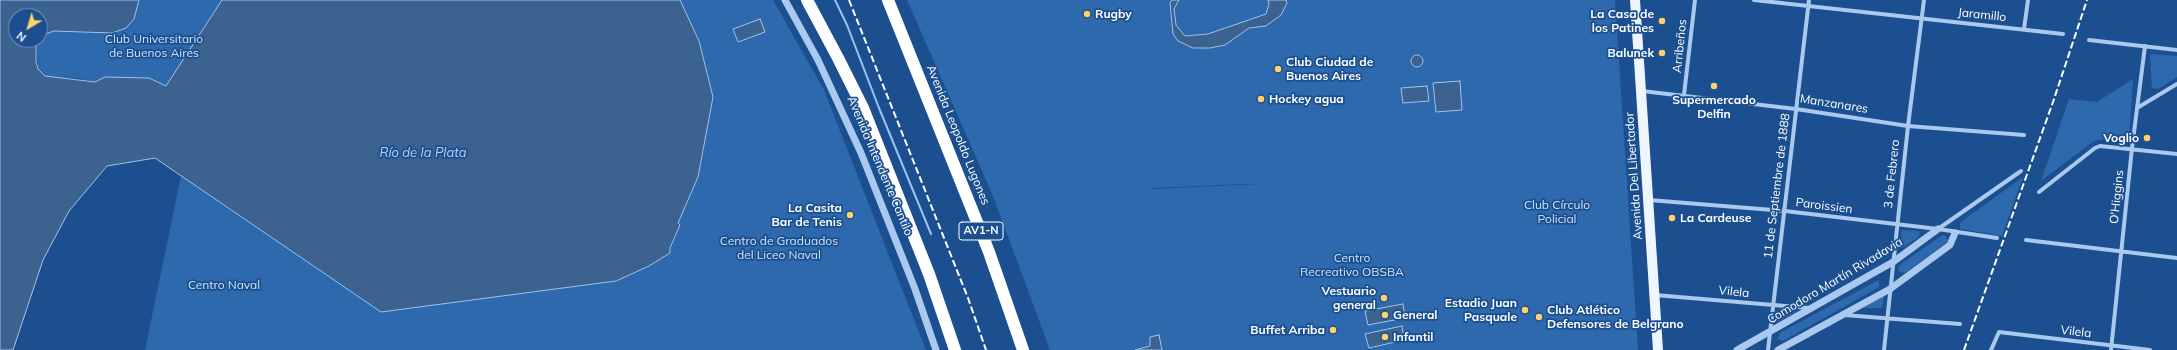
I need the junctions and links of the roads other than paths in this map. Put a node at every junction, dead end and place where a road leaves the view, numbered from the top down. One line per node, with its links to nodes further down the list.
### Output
1 (785, 0): 47 (street, Avenida Intendente Cantilo)
2 (807, 0): 48 (highway, Avenida Intendente Cantilo)
3 (888, 0): 49 (highway, Avenida Leopoldo Lugones / AV1-N)
4 (1635, 0): 18 (main road, Avenida Del Libertador)
5 (1695, 0): 19 (street, Arribeños)
6 (1754, 0): 10 (street, Jaramillo)
7 (1810, 0): 10 (street, 11 de Septiembre de 1888)
8 (1924, 0): 11 (street, 3 de Febrero)
9 (2028, 0): 12 (street)
10 (1809, 6): 11 (street, Jaramillo); 20 (street, 11 de Septiembre de 1888)
11 (1922, 18): 12 (street, Jaramillo); 22 (street, 3 de Febrero)
12 (2024, 29): 13 (street, Jaramillo)
13 (2063, 34)
14 (2089, 40): 15 (street)
15 (2145, 46): 16 (street); 21 (street, O'Higgins)
16 (2177, 50)
17 (2177, 84): 21 (street)
18 (1641, 91): 19 (street, Manzanares); 28 (main road, Avenida Del Libertador)
19 (1684, 95): 20 (street, Manzanares)
20 (1796, 108): 22 (street, Manzanares); 29 (street, 11 de Septiembre de 1888)
21 (2137, 108): 24 (street, O'Higgins)
22 (1908, 126): 23 (street, Manzanares); 30 (street, 3 de Febrero)
23 (2024, 135)
24 (2132, 148): 25 (street); 27 (street); 35 (street, O'Higgins)
25 (2177, 154)
26 (2021, 171): 31 (street, Comodoro Martín Rivadavia)
27 (2040, 192)
28 (1648, 200): 29 (street, Paroissien); 39 (main road, Avenida Del Libertador)
29 (1785, 211): 30 (street, Paroissien); 40 (street, 11 de Septiembre de 1888)
30 (1897, 224): 31 (street, Paroissien); 37 (street, 3 de Febrero)
31 (1938, 229): 32 (street, Paroissien); 37 (street, Comodoro Martín Rivadavia)
32 (1954, 233): 33 (street, Paroissien); 38 (street)
33 (1997, 238)
34 (2026, 240): 35 (street)
35 (2121, 251): 36 (street); 46 (street, O'Higgins)
36 (2177, 258)
37 (1893, 262): 38 (street, 3 de Febrero); 41 (street, Comodoro Martín Rivadavia)
38 (1890, 289): 42 (street); 43 (street, 3 de Febrero)
39 (1654, 295): 40 (street, Vilela); 50 (main road, Avenida Del Libertador)
40 (1772, 306): 41 (street, Vilela); 45 (street, 11 de Septiembre de 1888)
41 (1811, 308): 45 (street, Comodoro Martín Rivadavia)
42 (1843, 315): 43 (street); 53 (street)
43 (1887, 318): 44 (street); 54 (street, 3 de Febrero)
44 (1960, 324)
45 (1770, 332): 51 (street, Comodoro Martín Rivadavia); 52 (street, 11 de Septiembre de 1888)
46 (2112, 348): 55 (street, Vilela); 56 (street, Vilela)
47 (936, 350)
48 (955, 350)
49 (1023, 350)
50 (1658, 350)
51 (1736, 350)
52 (1768, 350)
53 (1778, 350)
54 (1884, 350)
55 (1991, 350)
56 (2150, 350)

